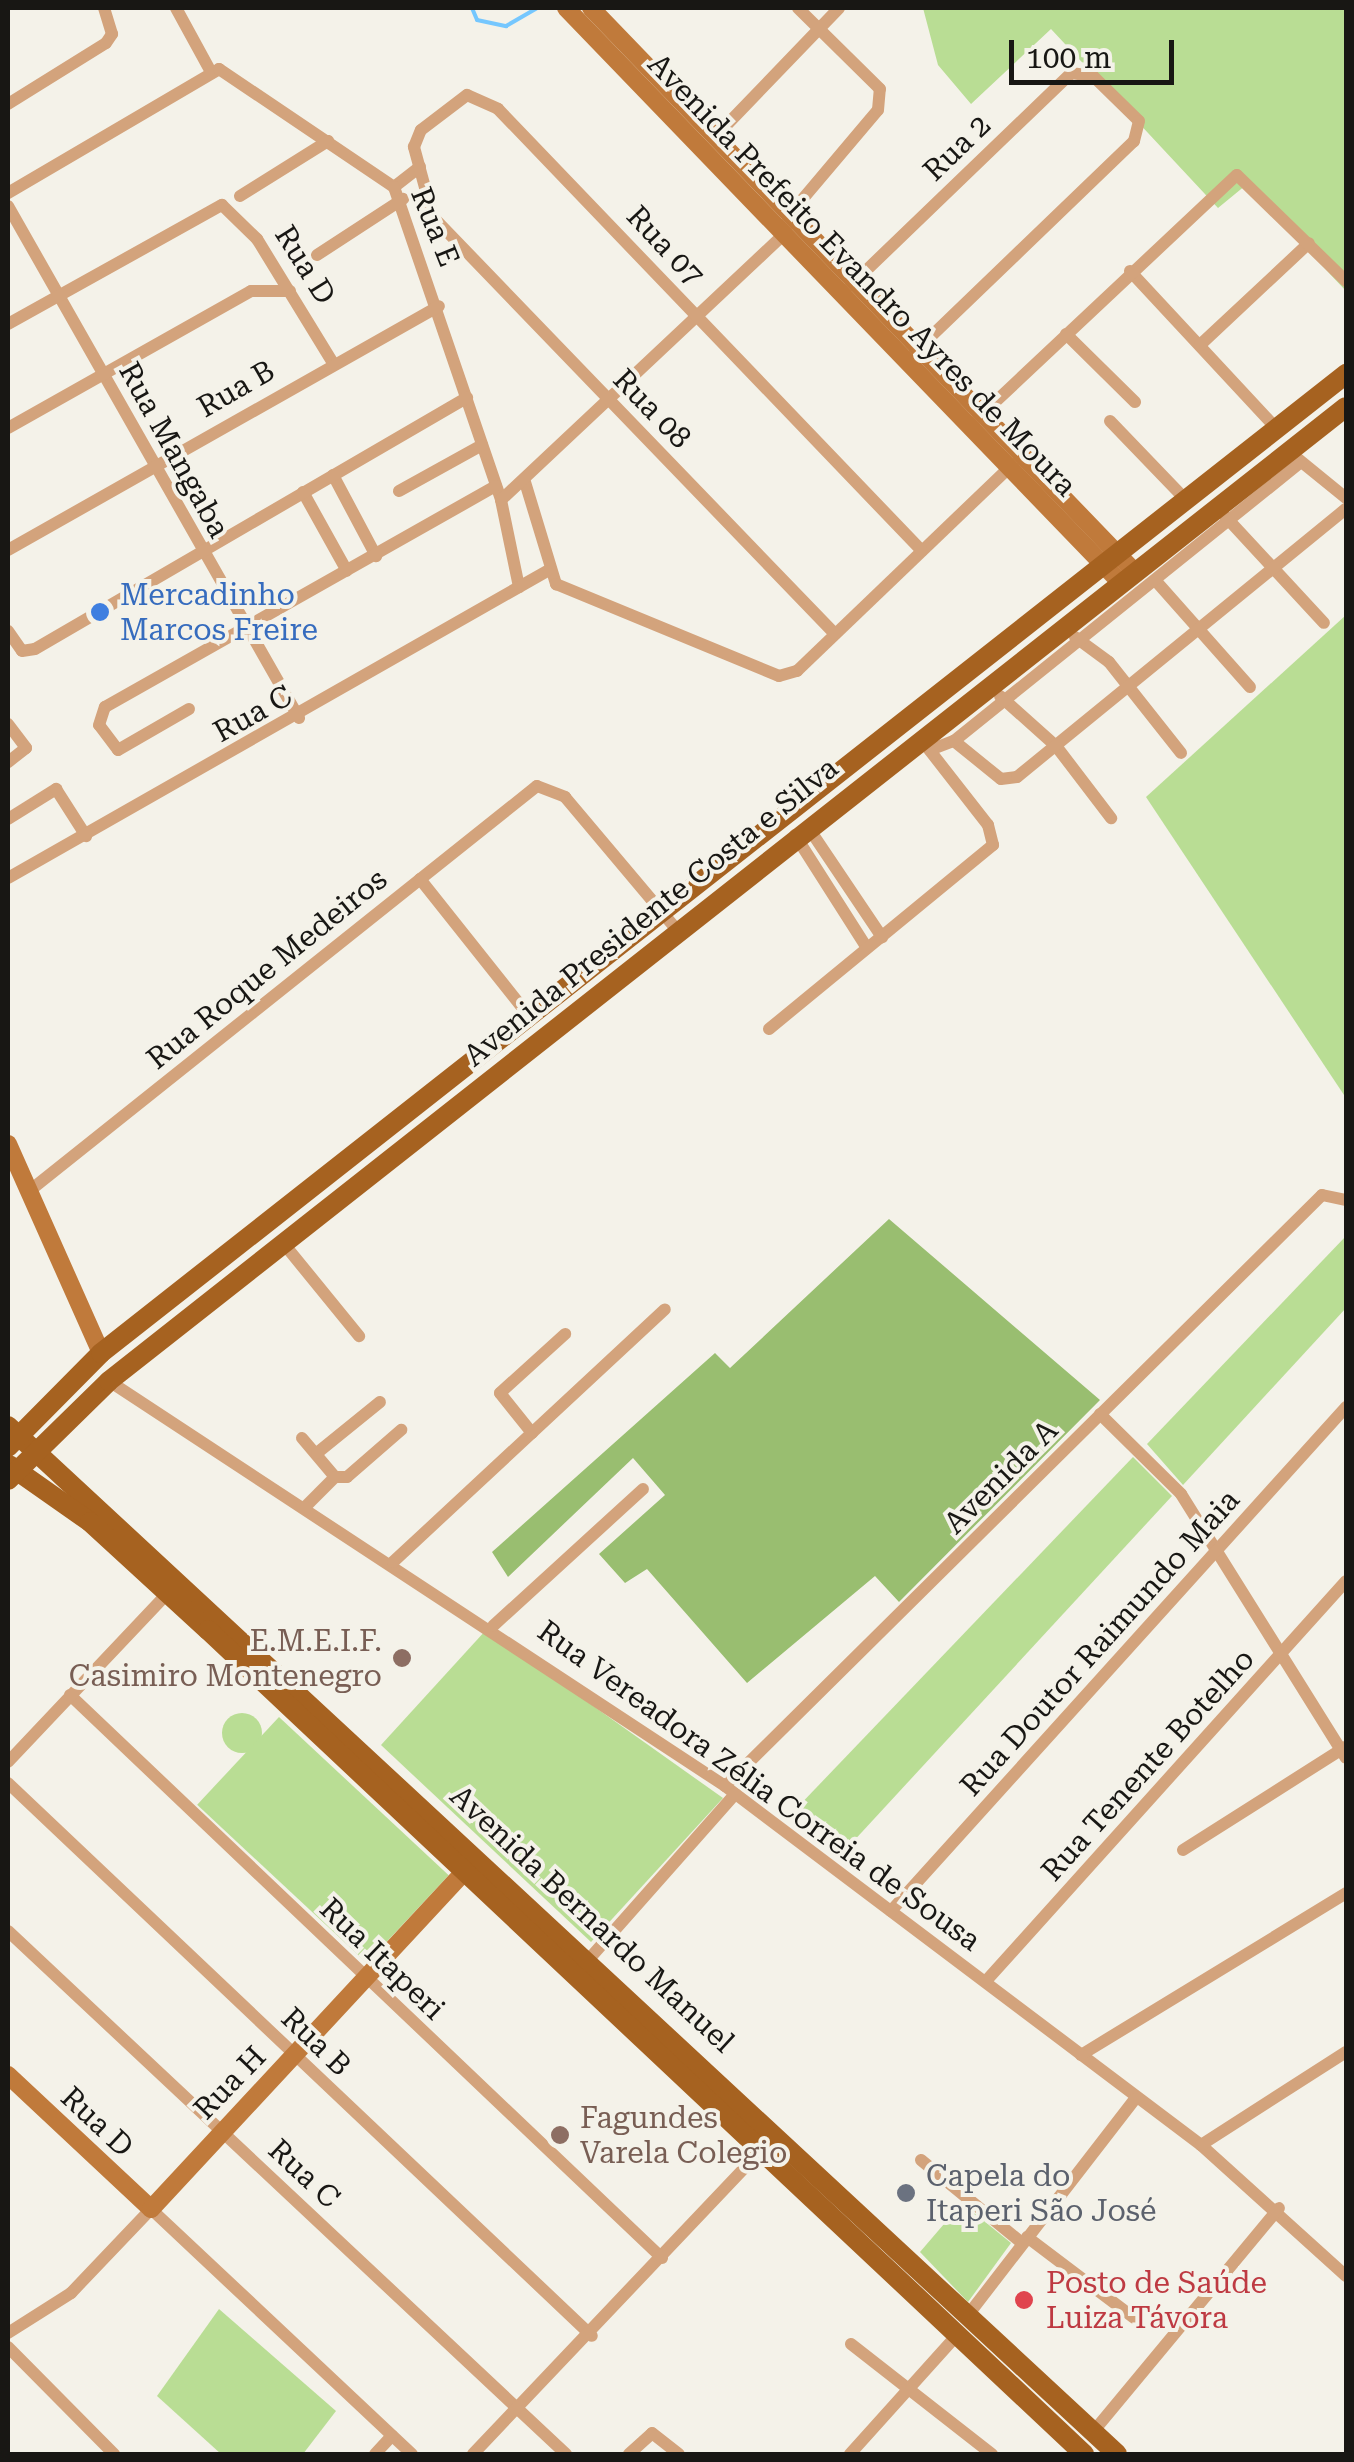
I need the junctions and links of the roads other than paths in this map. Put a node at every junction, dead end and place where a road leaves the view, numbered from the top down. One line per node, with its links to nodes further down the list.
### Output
1 (104, 8): 9 (street)
2 (176, 8): 8 (street)
3 (566, 8): 20 (street, Avenida Prefeito Evandro Ayres de Moura)
4 (591, 8): 10 (street, Avenida Prefeito Evandro Ayres de Moura)
5 (798, 8): 7 (street)
6 (839, 8): 7 (street)
7 (820, 28): 10 (street); 17 (street)
8 (215, 69): 11 (street, Rua E); 14 (street)
9 (8, 104)
10 (715, 137): 17 (street, Avenida Prefeito Evandro Ayres de Moura)
11 (328, 140): 13 (street, Rua E); 15 (street)
12 (420, 167): 13 (street); 18 (street, Rua 07); 29 (street, Rua 07)
13 (398, 193): 19 (street, Rua E); 22 (street)
14 (8, 194)
15 (240, 196)
16 (8, 206): 27 (street, Rua Mangaba)
17 (790, 214): 20 (street); 25 (street, Avenida Prefeito Evandro Ayres de Moura)
18 (433, 217): 19 (street); 39 (street, Rua 08)
19 (414, 224): 28 (street, Rua E)
20 (784, 234): 25 (street, Avenida Prefeito Evandro Ayres de Moura); 29 (street)
21 (1310, 243): 23 (street); 24 (street); 32 (street)
22 (317, 255)
23 (1130, 271): 31 (street); 32 (street)
24 (1346, 281)
25 (848, 287): 33 (street, Avenida Prefeito Evandro Ayres de Moura); 33 (street, Rua 2)
26 (290, 291): 27 (street, Rua D); 34 (street, Rua D); 35 (street)
27 (59, 293): 30 (street); 35 (street, Rua Mangaba)
28 (438, 306): 34 (street, Rua B); 37 (street, Rua E)
29 (696, 316): 39 (street); 62 (street, Rua 07)
30 (8, 324)
31 (1066, 334): 40 (street); 42 (street)
32 (1200, 345): 45 (street)
33 (912, 354): 42 (street, Avenida Prefeito Evandro Ayres de Moura)
34 (334, 362): 49 (street, Rua B)
35 (102, 373): 44 (street); 49 (street, Rua Mangaba)
36 (1342, 385): 38 (main road, Avenida Presidente Costa e Silva)
37 (468, 398): 46 (street, Rua E); 50 (street)
38 (1317, 398): 41 (main road); 45 (main road, Avenida Presidente Costa e Silva)
39 (609, 400): 51 (street); 76 (street, Rua 08)
40 (1135, 402)
41 (1339, 413): 47 (main road, Avenida Presidente Costa e Silva)
42 (976, 421): 48 (street, Avenida Prefeito Evandro Ayres de Moura)
43 (1110, 421): 55 (street)
44 (8, 428)
45 (1277, 429): 55 (main road, Avenida Presidente Costa e Silva)
46 (482, 446): 52 (street, Rua E); 53 (street)
47 (1294, 455): 56 (street); 59 (main road, Avenida Presidente Costa e Silva)
48 (1016, 462): 62 (street); 64 (street, Avenida Prefeito Evandro Ayres de Moura)
49 (155, 465): 60 (street, Rua B); 61 (street, Rua Mangaba)
50 (334, 475): 54 (street); 63 (street)
51 (525, 482): 57 (street); 67 (street)
52 (496, 486): 57 (street, Rua E); 63 (street)
53 (399, 491)
54 (303, 492): 61 (street); 66 (street)
55 (1184, 498): 64 (main road, Avenida Presidente Costa e Silva)
56 (1346, 498)
57 (502, 500): 70 (street, Rua E)
58 (1346, 509): 65 (street)
59 (1222, 514): 65 (street); 68 (main road, Avenida Presidente Costa e Silva); 69 (street)
60 (8, 550)
61 (201, 550): 72 (street, Rua Mangaba); 74 (street)
62 (922, 551): 76 (street)
63 (376, 556): 66 (street)
64 (1109, 557): 68 (street, Avenida Prefeito Evandro Ayres de Moura); 77 (main road, Avenida Presidente Costa e Silva)
65 (1275, 567): 71 (street); 73 (street)
66 (346, 571): 72 (street)
67 (548, 571): 70 (street, Rua C); 76 (street)
68 (1126, 575): 75 (main road, Avenida Presidente Costa e Silva)
69 (1155, 580): 73 (street); 75 (street)
70 (519, 587): 85 (street, Rua C)
71 (1324, 623)
72 (246, 626): 84 (street); 85 (street, Rua Mangaba)
73 (1201, 627): 80 (street); 82 (street)
74 (8, 631)
75 (1070, 633): 78 (main road, Avenida Presidente Costa e Silva); 80 (street); 83 (street)
76 (836, 634)
77 (994, 647): 78 (main road); 79 (main road, Avenida Presidente Costa e Silva)
78 (1008, 668): 81 (main road, Avenida Presidente Costa e Silva)
79 (964, 672): 81 (main road); 98 (main road, Avenida Presidente Costa e Silva)
80 (1127, 686): 89 (street); 90 (street)
81 (984, 687): 83 (street); 88 (main road, Avenida Presidente Costa e Silva)
82 (1250, 687)
83 (1004, 700): 87 (street); 89 (street)
84 (190, 709)
85 (299, 718): 95 (street, Rua C)
86 (8, 724): 91 (street)
87 (954, 741): 88 (street); 89 (street)
88 (925, 744): 94 (main road, Avenida Presidente Costa e Silva); 100 (street)
89 (1056, 746): 93 (street)
90 (1180, 753)
91 (14, 759)
92 (8, 818): 95 (street)
93 (1111, 818)
94 (801, 831): 99 (main road, Avenida Presidente Costa e Silva); 100 (street); 101 (street)
95 (86, 836): 96 (street, Rua C)
96 (8, 878)
97 (420, 879): 98 (street, Rua Roque Medeiros); 102 (street); 107 (street, Rua Roque Medeiros)
98 (660, 911): 99 (street); 102 (main road, Avenida Presidente Costa e Silva)
99 (677, 930): 105 (main road, Avenida Presidente Costa e Silva)
100 (882, 937): 101 (street)
101 (868, 948): 103 (street)
102 (528, 1014): 104 (main road, Avenida Presidente Costa e Silva)
103 (768, 1029)
104 (425, 1096): 105 (main road); 110 (main road, Avenida Presidente Costa e Silva)
105 (442, 1117): 109 (main road, Avenida Presidente Costa e Silva)
106 (8, 1144): 107 (street)
107 (28, 1192): 117 (street)
108 (1346, 1200): 121 (street, Avenida A)
109 (284, 1244): 111 (main road, Avenida Presidente Costa e Silva); 116 (street)
110 (224, 1256): 111 (main road); 112 (main road, Avenida Presidente Costa e Silva)
111 (228, 1288): 114 (main road, Avenida Presidente Costa e Silva)
112 (177, 1293): 114 (main road); 117 (main road, Avenida Presidente Costa e Silva)
113 (665, 1309): 123 (street)
114 (184, 1323): 118 (main road, Avenida Presidente Costa e Silva)
115 (565, 1334): 123 (street)
116 (360, 1336)
117 (101, 1353): 124 (main road, Avenida Presidente Costa e Silva)
118 (109, 1381): 126 (main road, Avenida Presidente Costa e Silva); 131 (street, Rua Vereadora Zélia Correia de Sousa)
119 (380, 1402): 127 (street)
120 (1346, 1407): 132 (street, Rua Doutor Raimundo Maia)
121 (1100, 1414): 132 (street); 142 (street, Avenida A)
122 (401, 1430): 129 (street)
123 (532, 1433): 133 (street)
124 (11, 1436): 126 (main road, Avenida Bernardo Manuel)
125 (302, 1438): 127 (street)
126 (34, 1452): 128 (main road, Avenida Presidente Costa e Silva); 144 (main road, Avenida Bernardo Manuel)
127 (317, 1453): 129 (street)
128 (11, 1471): 135 (main road, Avenida Bernardo Manuel)
129 (335, 1477): 131 (street)
130 (643, 1489): 136 (street)
131 (305, 1507): 133 (street, Rua Vereadora Zélia Correia de Sousa)
132 (1219, 1549): 137 (street); 147 (street, Rua Doutor Raimundo Maia)
133 (394, 1562): 136 (street, Rua Vereadora Zélia Correia de Sousa)
134 (1346, 1581): 137 (street, Rua Tenente Botelho)
135 (167, 1594): 138 (street); 145 (main road, Avenida Bernardo Manuel)
136 (493, 1626): 142 (street, Rua Vereadora Zélia Correia de Sousa)
137 (1284, 1653): 139 (street); 151 (street, Rua Tenente Botelho)
138 (70, 1695): 140 (street); 150 (street, Rua Itaperi)
139 (1345, 1751): 143 (street)
140 (8, 1762)
141 (8, 1783): 153 (street, Rua B)
142 (730, 1790): 147 (street, Rua Vereadora Zélia Correia de Sousa); 149 (street, Avenida A)
143 (1183, 1850)
144 (480, 1856): 145 (street, Rua H); 149 (main road, Avenida Bernardo Manuel)
145 (464, 1873): 150 (street, Rua H); 159 (main road, Avenida Bernardo Manuel)
146 (1346, 1894): 154 (street)
147 (891, 1911): 151 (street, Rua Vereadora Zélia Correia de Sousa)
148 (8, 1930): 157 (street, Rua C)
149 (590, 1958): 163 (main road, Avenida Bernardo Manuel)
150 (366, 1978): 153 (street, Rua H); 168 (street, Rua Itaperi)
151 (986, 1981): 154 (street, Rua Vereadora Zélia Correia de Sousa)
152 (1346, 2052): 158 (street)
153 (294, 2055): 157 (street, Rua H); 174 (street, Rua B)
154 (1080, 2055): 156 (street, Rua Vereadora Zélia Correia de Sousa)
155 (8, 2075): 162 (street, Rua D)
156 (1134, 2099): 158 (street, Rua Vereadora Zélia Correia de Sousa); 166 (street)
157 (220, 2131): 162 (street, Rua H); 178 (street, Rua C)
158 (1201, 2145): 161 (street, Rua Vereadora Zélia Correia de Sousa)
159 (761, 2151): 165 (main road, Avenida Bernardo Manuel); 168 (street)
160 (921, 2160): 166 (street)
161 (1278, 2208): 169 (street, Rua Vereadora Zélia Correia de Sousa); 179 (street)
162 (152, 2209): 172 (street, Rua H); 180 (street)
163 (870, 2222): 164 (main road, Avenida Bernardo Manuel); 165 (main road)
164 (887, 2238): 167 (main road); 170 (main road, Avenida Bernardo Manuel)
165 (855, 2240): 167 (main road, Avenida Bernardo Manuel)
166 (1024, 2240): 170 (street); 171 (street)
167 (871, 2255): 173 (main road, Avenida Bernardo Manuel)
168 (662, 2258): 174 (street)
169 (1346, 2276)
170 (968, 2315): 179 (main road, Avenida Bernardo Manuel)
171 (1134, 2318)
172 (8, 2332)
173 (957, 2335): 177 (street); 190 (main road, Avenida Bernardo Manuel)
174 (592, 2336): 178 (street)
175 (850, 2344): 177 (street)
176 (8, 2348): 181 (street)
177 (907, 2390): 188 (street); 189 (street)
178 (518, 2411): 184 (street); 185 (street, Rua C)
179 (1093, 2432): 191 (main road, Avenida Bernardo Manuel)
180 (392, 2436): 182 (street); 183 (street)
181 (114, 2454)
182 (374, 2454)
183 (412, 2454)
184 (473, 2454)
185 (566, 2454)
186 (629, 2454): 187 (street)
187 (680, 2454)
188 (850, 2454)
189 (992, 2454)
190 (1084, 2454)
191 (1117, 2454)

